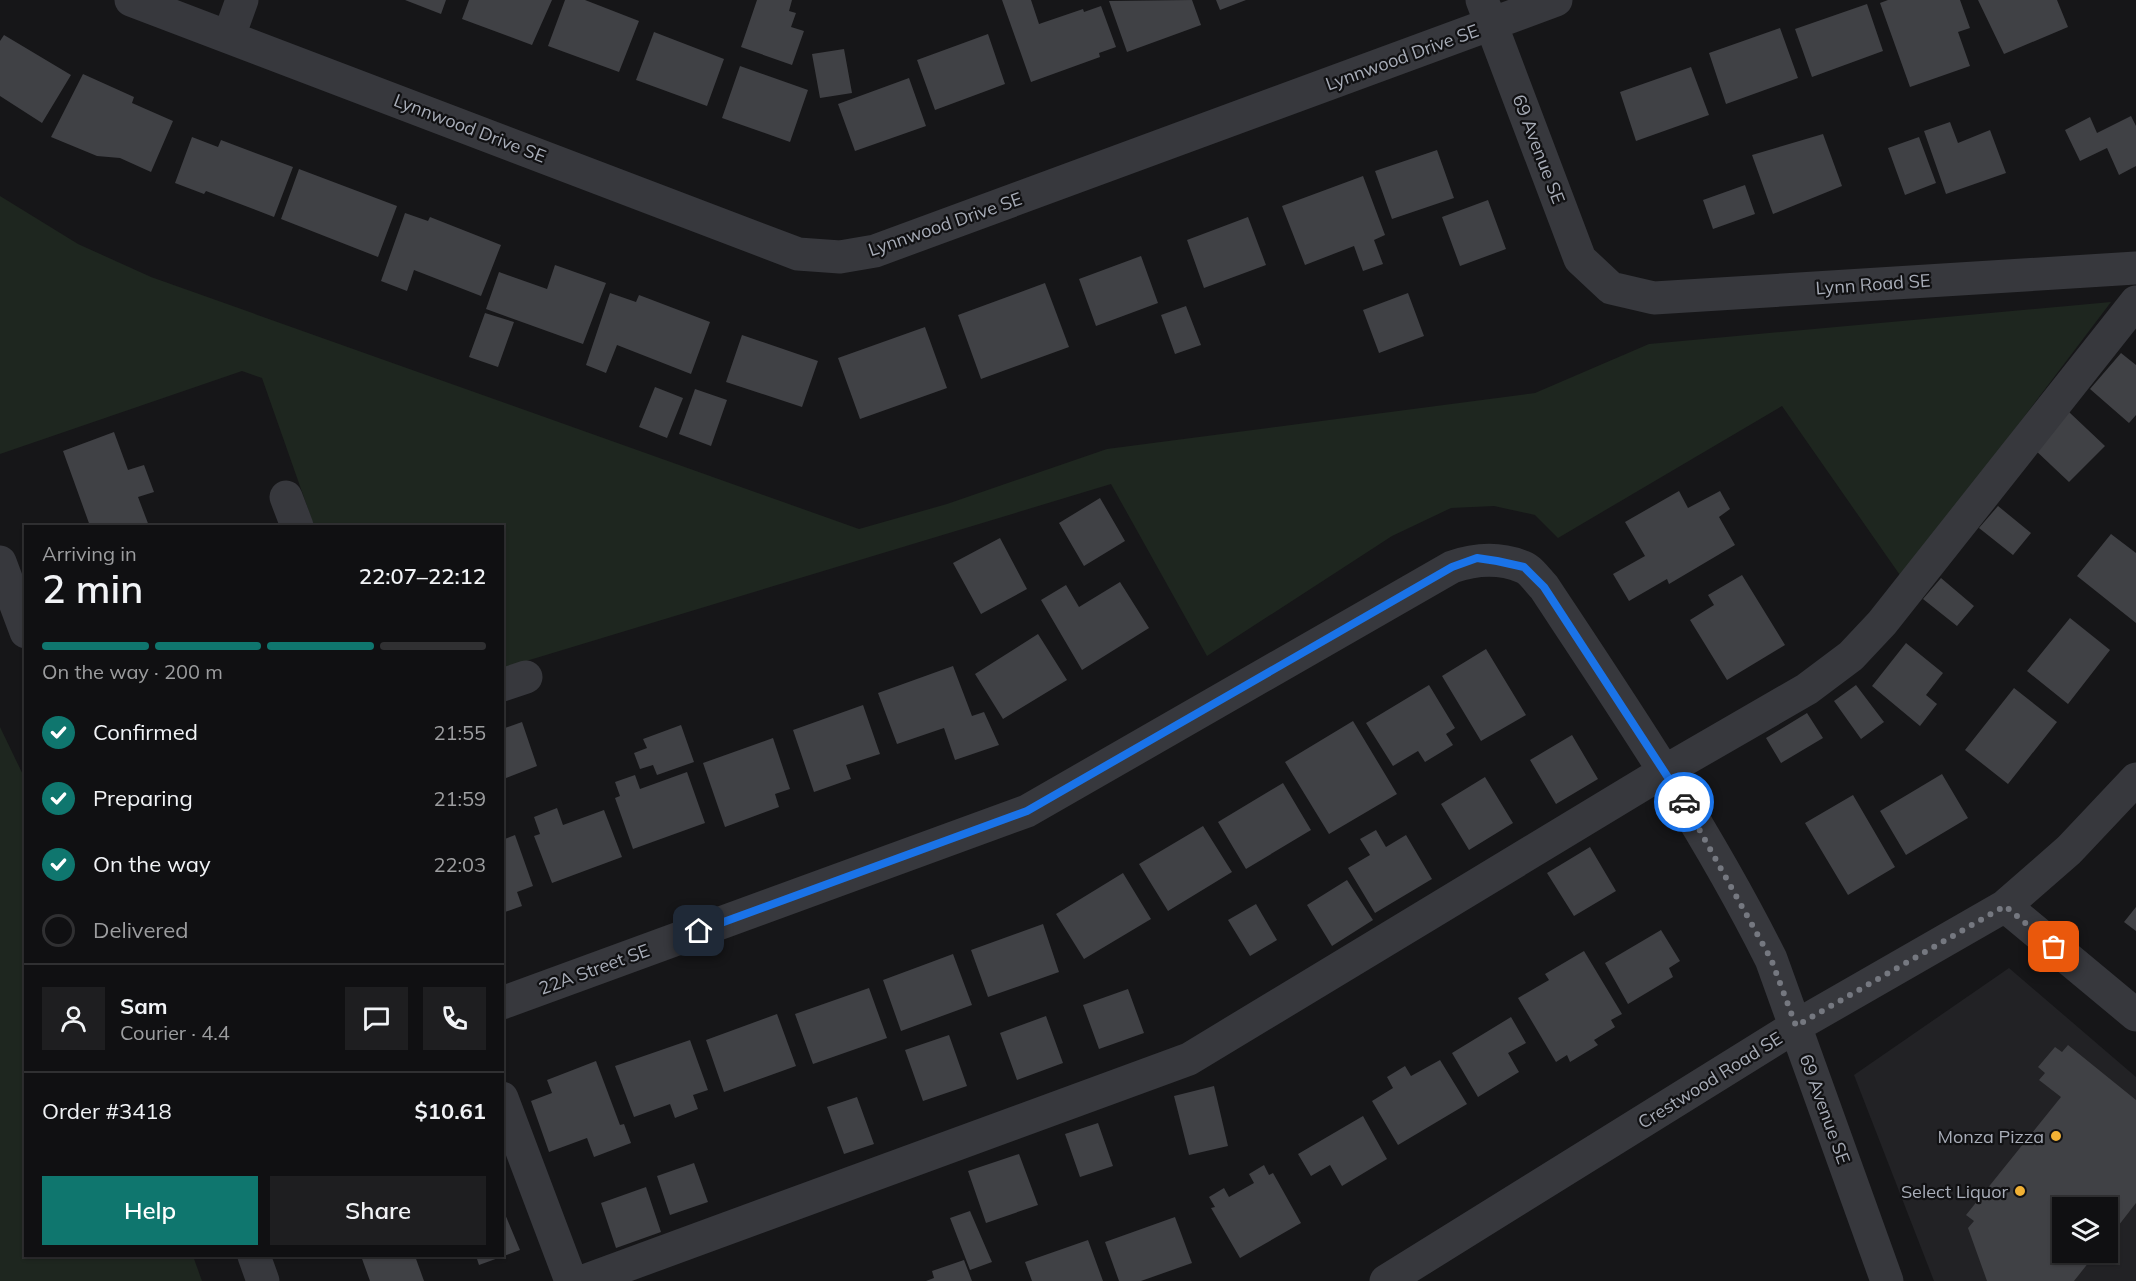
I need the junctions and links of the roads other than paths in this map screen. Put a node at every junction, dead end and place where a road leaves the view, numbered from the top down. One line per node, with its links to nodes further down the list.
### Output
1 (131, 0): 5 (street, Lynnwood Drive SE)
2 (242, 0): 5 (street)
3 (1556, 0): 4 (street, Lynnwood Drive SE)
4 (1487, 12): 5 (street, Lynnwood Drive SE); 7 (street, 69 Avenue SE)
5 (229, 36)
6 (2136, 268): 7 (street, Lynn Road SE)
7 (1611, 288)
8 (2136, 302): 12 (street)
9 (1497, 561): 12 (street, 69 Avenue SE); 15 (street, 22A Street SE)
10 (3, 578): 11 (street)
11 (24, 627)
12 (1665, 771): 17 (street, 69 Avenue SE); 22 (street)
13 (2136, 779): 14 (street, Crestwood Road SE)
14 (2005, 906): 16 (street); 17 (street, Crestwood Road SE)
15 (504, 1002)
16 (2136, 1014)
17 (1796, 1026): 23 (street, Crestwood Road SE); 24 (street, 69 Avenue SE)
18 (504, 1103): 21 (street)
19 (254, 1257): 20 (street)
20 (263, 1281)
21 (571, 1281)
22 (584, 1281)
23 (1386, 1281)
24 (1887, 1281)

